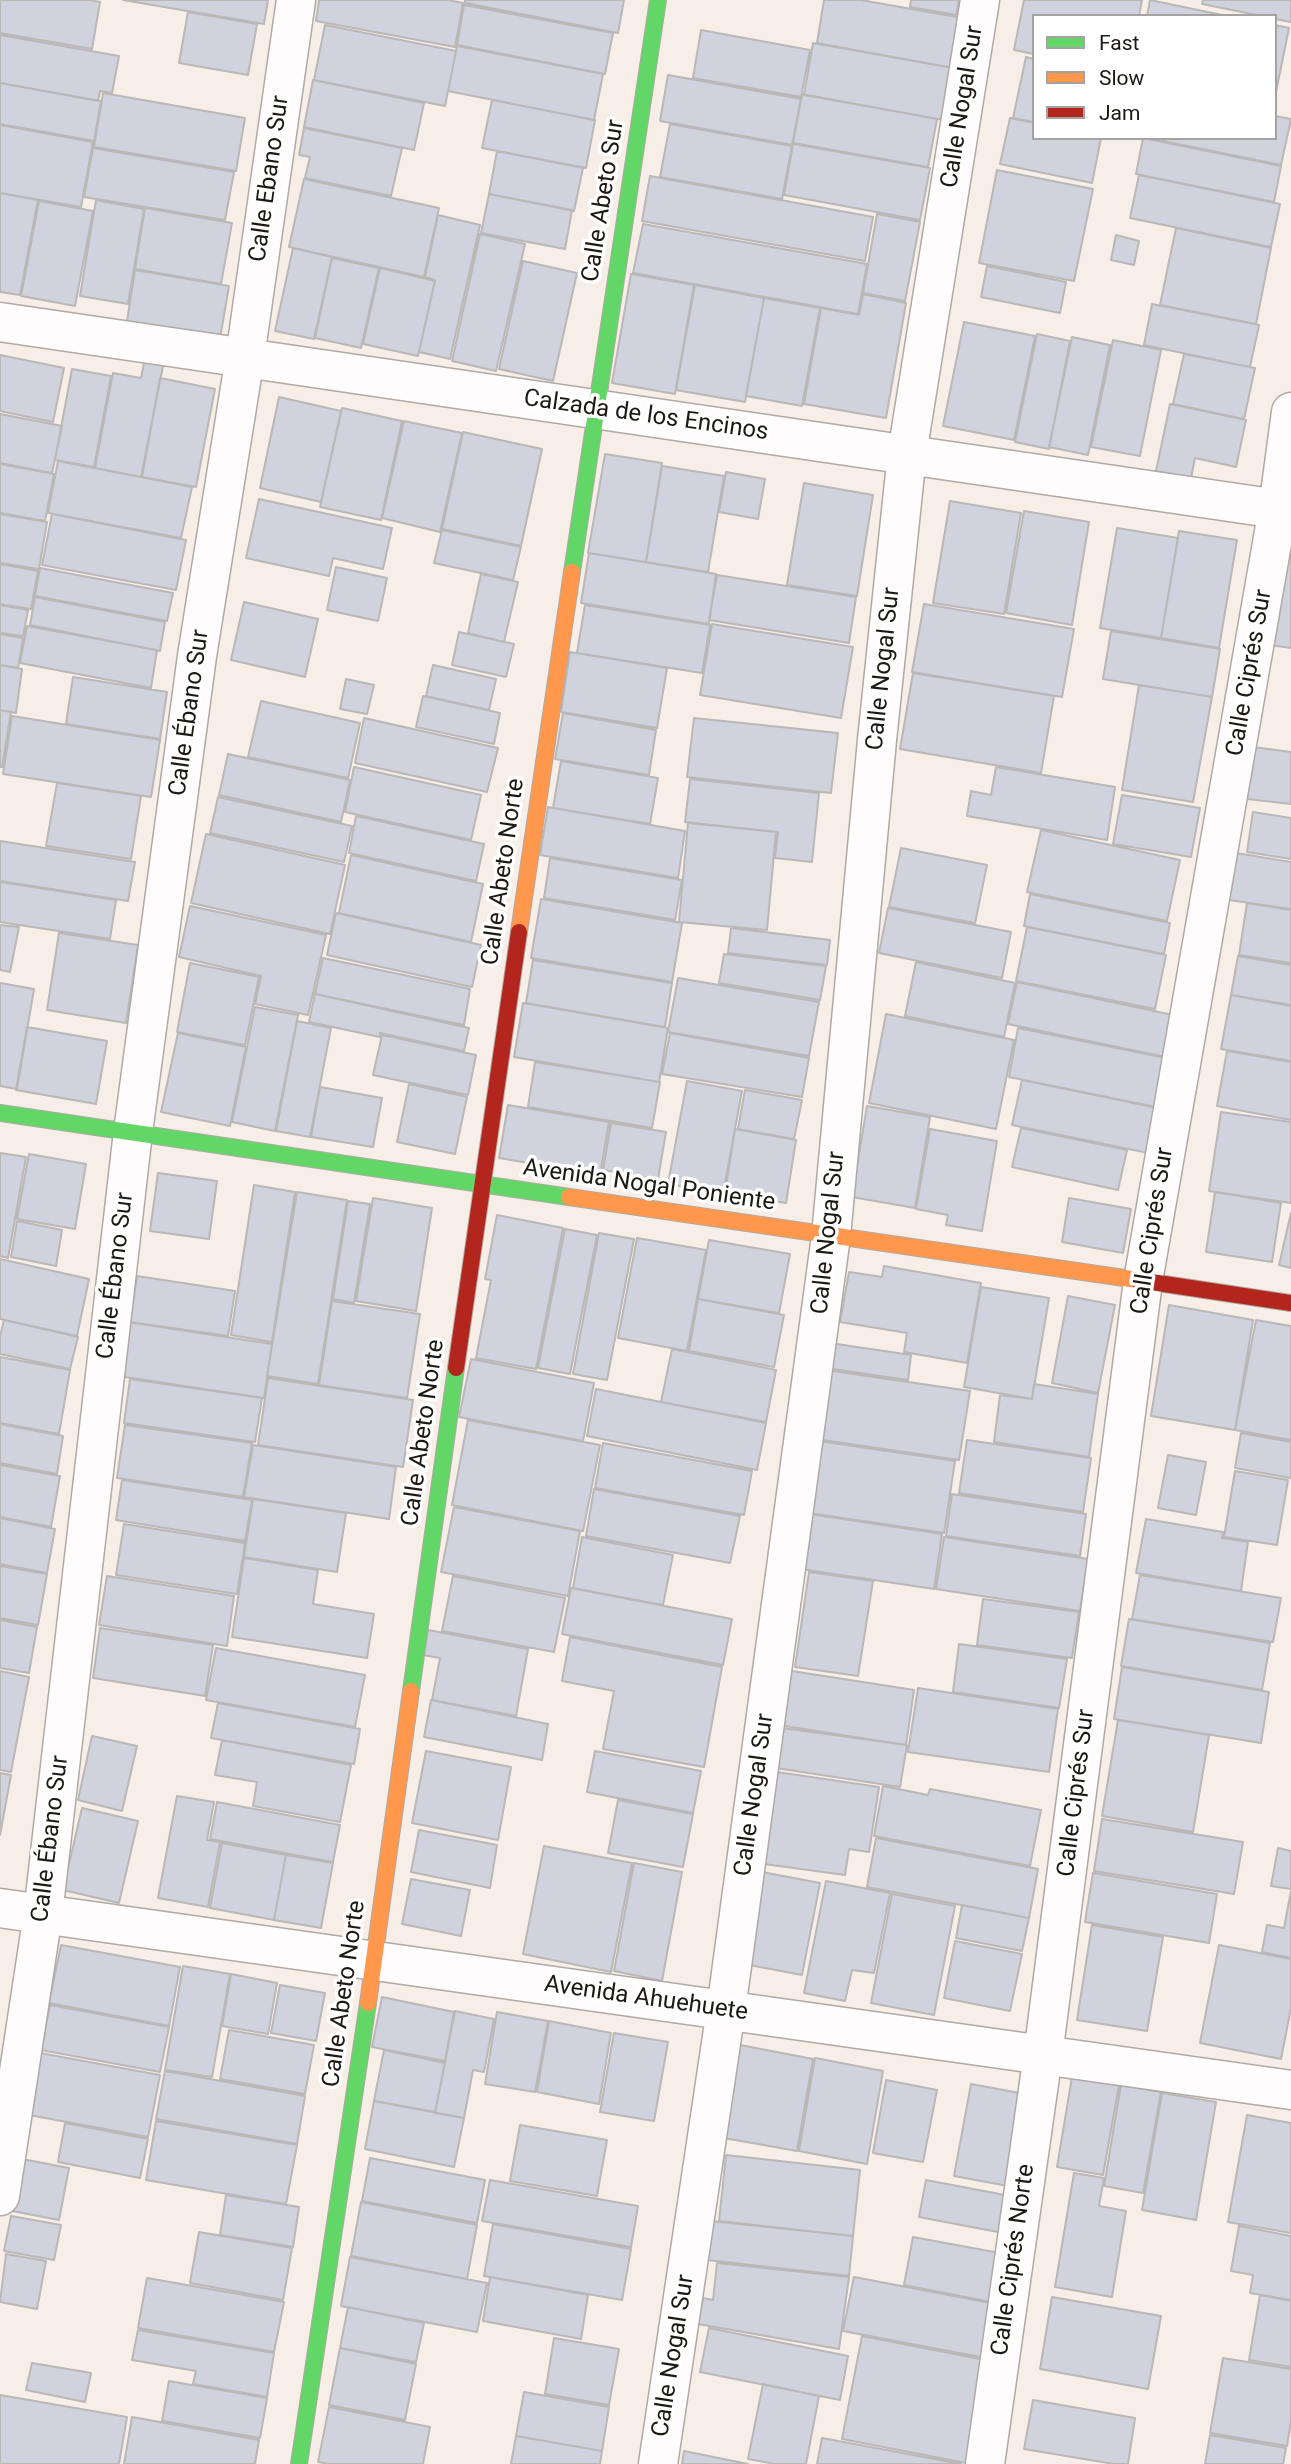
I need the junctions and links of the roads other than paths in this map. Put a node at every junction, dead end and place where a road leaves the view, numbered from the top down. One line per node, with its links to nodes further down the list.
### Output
1 (296, 0): 5 (street, Calle Ebano Sur)
2 (658, 0): 6 (street, Calle Abeto Sur)
3 (980, 0): 8 (street, Calle Nogal Sur)
4 (0, 321): 5 (street, Calzada de los Encinos)
5 (245, 357): 6 (street, Calzada de los Encinos); 11 (street, Calle Ébano Sur)
6 (595, 409): 8 (street, Calzada de los Encinos); 12 (street, Calle Abeto Norte)
7 (1291, 412): 9 (street, Calle Ciprés Sur)
8 (907, 454): 9 (street, Calzada de los Encinos); 13 (street, Calle Nogal Sur)
9 (1285, 510): 14 (street, Calle Ciprés Sur)
10 (0, 1113): 11 (street, Avenida Nogal Poniente)
11 (133, 1132): 12 (street, Avenida Nogal Poniente); 17 (street, Calle Ébano Sur)
12 (481, 1184): 13 (street, Avenida Nogal Poniente); 18 (street, Calle Abeto Norte)
13 (831, 1236): 14 (street, Avenida Nogal Poniente); 19 (street, Calle Nogal Sur)
14 (1143, 1281): 15 (street, Avenida Nogal Poniente); 20 (street, Calle Ciprés Sur)
15 (1291, 1303)
16 (0, 1908): 17 (street, Avenida Ahuehuete)
17 (43, 1914): 18 (street, Avenida Ahuehuete); 22 (street, Calle Ébano Sur)
18 (374, 1961): 19 (street, Avenida Ahuehuete); 23 (street, Calle Abeto Norte)
19 (726, 2010): 20 (street, Avenida Ahuehuete); 24 (street, Calle Nogal Sur)
20 (1043, 2055): 21 (street, Avenida Ahuehuete); 25 (street, Calle Ciprés Norte)
21 (1291, 2090)
22 (0, 2196)
23 (299, 2464)
24 (657, 2464)
25 (985, 2464)

